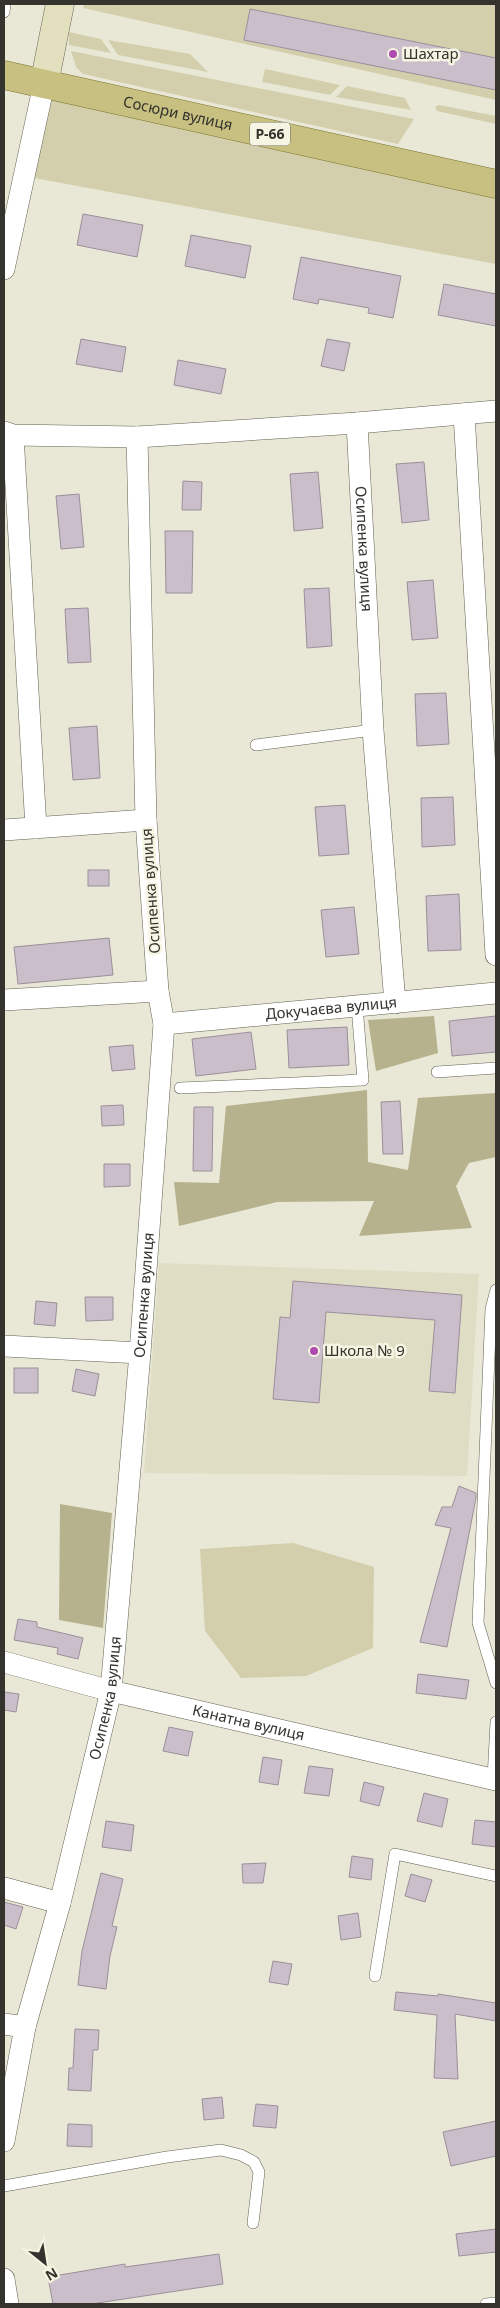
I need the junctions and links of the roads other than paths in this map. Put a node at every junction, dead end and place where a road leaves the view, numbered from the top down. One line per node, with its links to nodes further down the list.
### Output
1 (5, 4): 3 (lane)
2 (60, 4): 5 (main road)
3 (4, 12)
4 (4, 74): 5 (main road, Сосюри вулиця / Р-66)
5 (44, 84): 6 (main road, Сосюри вулиця / Р-66); 7 (street)
6 (496, 184)
7 (4, 269)
8 (496, 411): 9 (street)
9 (464, 414): 10 (street); 18 (street)
10 (357, 423): 12 (street); 13 (street, Осипенка вулиця)
11 (8, 433): 12 (street); 16 (street)
12 (136, 437): 15 (street, Осипенка вулиця)
13 (374, 730): 14 (lane); 22 (street, Осипенка вулиця)
14 (256, 745)
15 (146, 820): 16 (street); 19 (street, Осипенка вулиця)
16 (36, 828): 17 (street)
17 (4, 830)
18 (496, 954)
19 (158, 991): 21 (street); 24 (street, Осипенка вулиця)
20 (496, 992): 22 (street, Докучаєва вулиця)
21 (4, 1000)
22 (395, 1003): 23 (street, Докучаєва вулиця)
23 (357, 1006): 24 (street, Докучаєва вулиця); 27 (lane)
24 (164, 1024): 30 (street, Осипенка вулиця)
25 (496, 1068): 26 (lane)
26 (437, 1072)
27 (180, 1088)
28 (496, 1290): 32 (lane)
29 (4, 1346): 30 (street)
30 (140, 1353): 33 (street, Осипенка вулиця)
31 (4, 1662): 33 (street, Канатна вулиця)
32 (496, 1682)
33 (111, 1691): 35 (street, Канатна вулиця); 38 (street, Осипенка вулиця)
34 (496, 1722): 35 (lane)
35 (495, 1779)
36 (496, 1876): 39 (lane)
37 (4, 1888): 38 (street)
38 (60, 1903): 41 (street, Осипенка вулиця)
39 (374, 1976)
40 (4, 2024): 41 (street)
41 (25, 2027): 42 (street, Осипенка вулиця)
42 (4, 2140)
43 (4, 2186): 44 (lane)
44 (253, 2223)
45 (4, 2279): 47 (street)
46 (496, 2303): 48 (lane)
47 (8, 2304)
48 (486, 2304)

